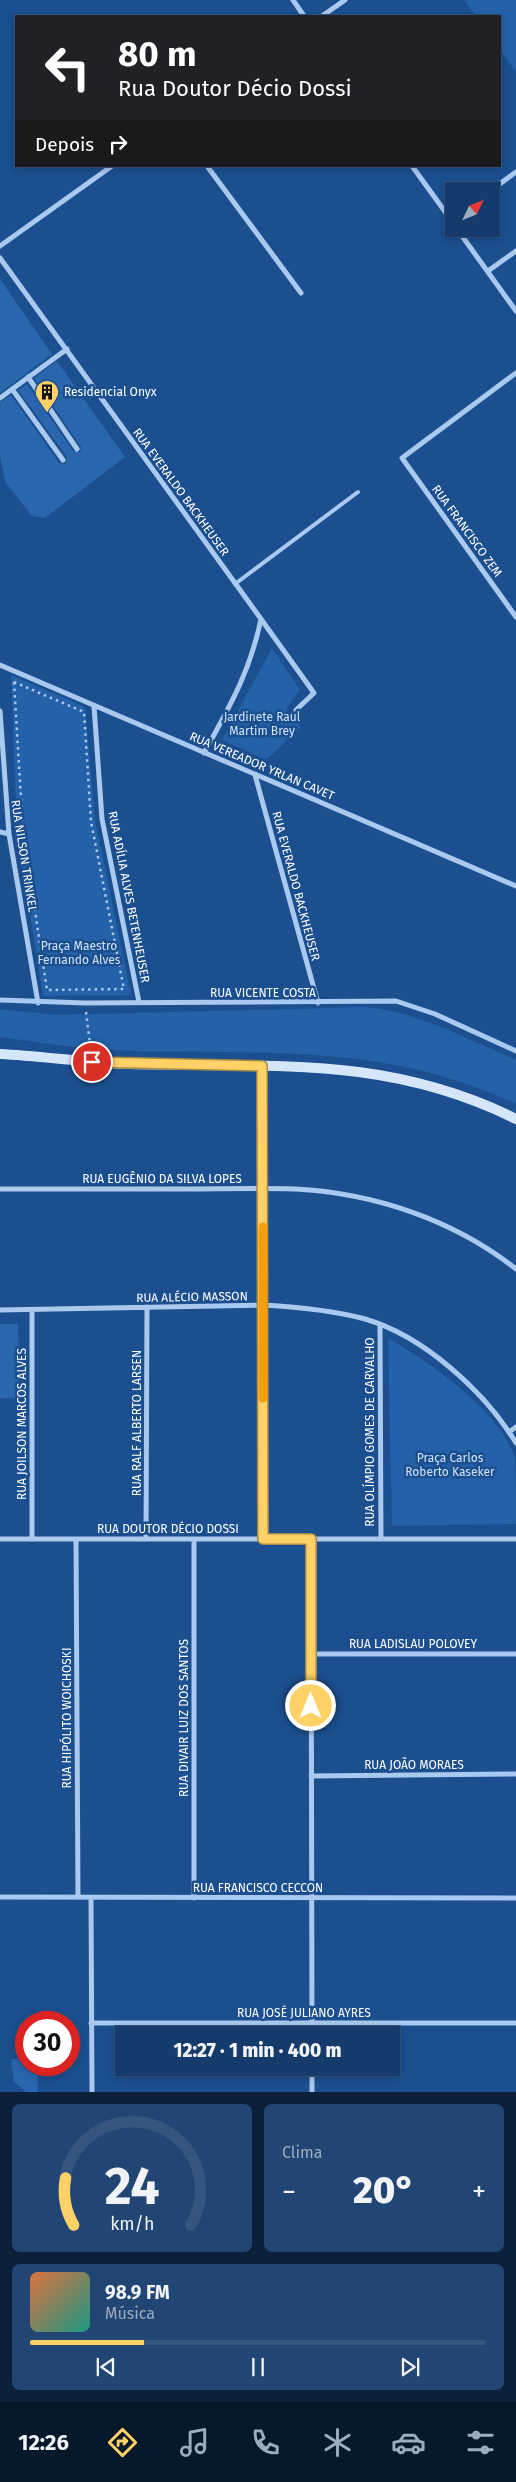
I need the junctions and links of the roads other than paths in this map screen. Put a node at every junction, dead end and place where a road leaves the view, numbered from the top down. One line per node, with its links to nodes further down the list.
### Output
1 (293, 0): 3 (street)
2 (345, 0): 4 (street)
3 (303, 15)
4 (323, 15)
5 (111, 167): 12 (street)
6 (207, 167): 16 (street)
7 (413, 167): 10 (street)
8 (516, 172): 9 (street)
9 (500, 184)
10 (445, 210)
11 (464, 238): 15 (street)
12 (0, 246)
13 (516, 250): 15 (street)
14 (0, 258): 18 (street, RUA EVERALDO BACKHEUSER)
15 (488, 271): 17 (street)
16 (301, 293)
17 (516, 311)
18 (67, 349): 20 (street); 26 (street, RUA EVERALDO BACKHEUSER)
19 (516, 373): 27 (street, RUA FRANCISCO ZEM)
20 (28, 377): 21 (street); 23 (street)
21 (12, 389): 22 (street); 24 (street)
22 (0, 398)
23 (76, 449)
24 (63, 460)
25 (358, 492): 26 (lane)
26 (235, 584): 28 (street, RUA EVERALDO BACKHEUSER)
27 (516, 617)
28 (261, 619): 31 (street, RUA EVERALDO BACKHEUSER); 33 (street)
29 (0, 665): 30 (street, RUA VEREADOR YRLAN CAVET)
30 (94, 706): 33 (street, RUA VEREADOR YRLAN CAVET); 39 (street, RUA ADÍLIA ALVES BETENHEUSER)
31 (296, 710)
32 (0, 711): 36 (street, RUA NILSON TRINKEL)
33 (204, 753): 34 (street, RUA VEREADOR YRLAN CAVET)
34 (255, 775): 37 (street, RUA VEREADOR YRLAN CAVET); 41 (street, RUA EVERALDO BACKHEUSER)
35 (0, 832): 36 (street)
36 (10, 834): 40 (street, RUA NILSON TRINKEL)
37 (516, 886)
38 (0, 1000): 40 (street, RUA VICENTE COSTA)
39 (139, 1002): 40 (street, RUA VICENTE COSTA); 41 (street, RUA VICENTE COSTA)
40 (38, 1003)
41 (318, 1003): 43 (street, RUA VICENTE COSTA)
42 (0, 1049): 45 (main road)
43 (516, 1051)
44 (0, 1054): 45 (main road)
45 (25, 1055): 46 (main road)
46 (262, 1066): 47 (main road); 49 (street)
47 (516, 1119)
48 (0, 1189): 49 (street, RUA EUGÊNIO DA SILVA LOPES)
49 (262, 1189): 50 (street, RUA EUGÊNIO DA SILVA LOPES); 51 (street)
50 (516, 1269)
51 (263, 1305): 52 (street, RUA ALÉCIO MASSON); 55 (street, RUA ALÉCIO MASSON); 64 (street)
52 (148, 1307): 54 (street, RUA ALÉCIO MASSON); 62 (street, RUA RALF ALBERTO LARSEN)
53 (0, 1310): 54 (street, RUA ALÉCIO MASSON)
54 (32, 1310): 60 (street, RUA JOILSON MARCOS ALVES)
55 (380, 1324): 57 (street, RUA ALÉCIO MASSON); 66 (street, RUA OLÍMPIO GOMES DE CARVALHO)
56 (516, 1427): 57 (street)
57 (509, 1432): 58 (street, RUA ALÉCIO MASSON)
58 (516, 1443)
59 (0, 1539): 60 (street, RUA DOUTOR DÉCIO DOSSI)
60 (32, 1539): 61 (street, RUA DOUTOR DÉCIO DOSSI)
61 (76, 1539): 62 (street, RUA DOUTOR DÉCIO DOSSI); 73 (street, RUA HIPÓLITO WOICHOSKI)
62 (146, 1539): 63 (street, RUA DOUTOR DÉCIO DOSSI)
63 (194, 1539): 64 (street, RUA DOUTOR DÉCIO DOSSI); 75 (street, RUA DIVAIR LUIZ DOS SANTOS)
64 (263, 1539): 65 (street, RUA DOUTOR DÉCIO DOSSI)
65 (311, 1539): 66 (street, RUA DOUTOR DÉCIO DOSSI); 68 (street)
66 (381, 1539): 67 (street, RUA DOUTOR DÉCIO DOSSI)
67 (516, 1539)
68 (311, 1654): 69 (street, RUA LADISLAU POLOVEY); 71 (street)
69 (516, 1654)
70 (516, 1774): 71 (street, RUA JOÃO MORAES)
71 (311, 1776): 76 (street)
72 (0, 1897): 73 (street, RUA FRANCISCO CECCON)
73 (78, 1898): 74 (street, RUA FRANCISCO CECCON)
74 (91, 1898): 75 (street, RUA FRANCISCO CECCON); 78 (street)
75 (194, 1898): 76 (street, RUA FRANCISCO CECCON)
76 (312, 1898): 77 (street, RUA FRANCISCO CECCON); 79 (street)
77 (516, 1898)
78 (91, 2023): 79 (street, RUA JOSÉ JULIANO AYRES); 82 (street)
79 (312, 2023): 80 (street, RUA JOSÉ JULIANO AYRES)
80 (516, 2023)
81 (312, 2076): 83 (street)
82 (92, 2092)
83 (312, 2092)

